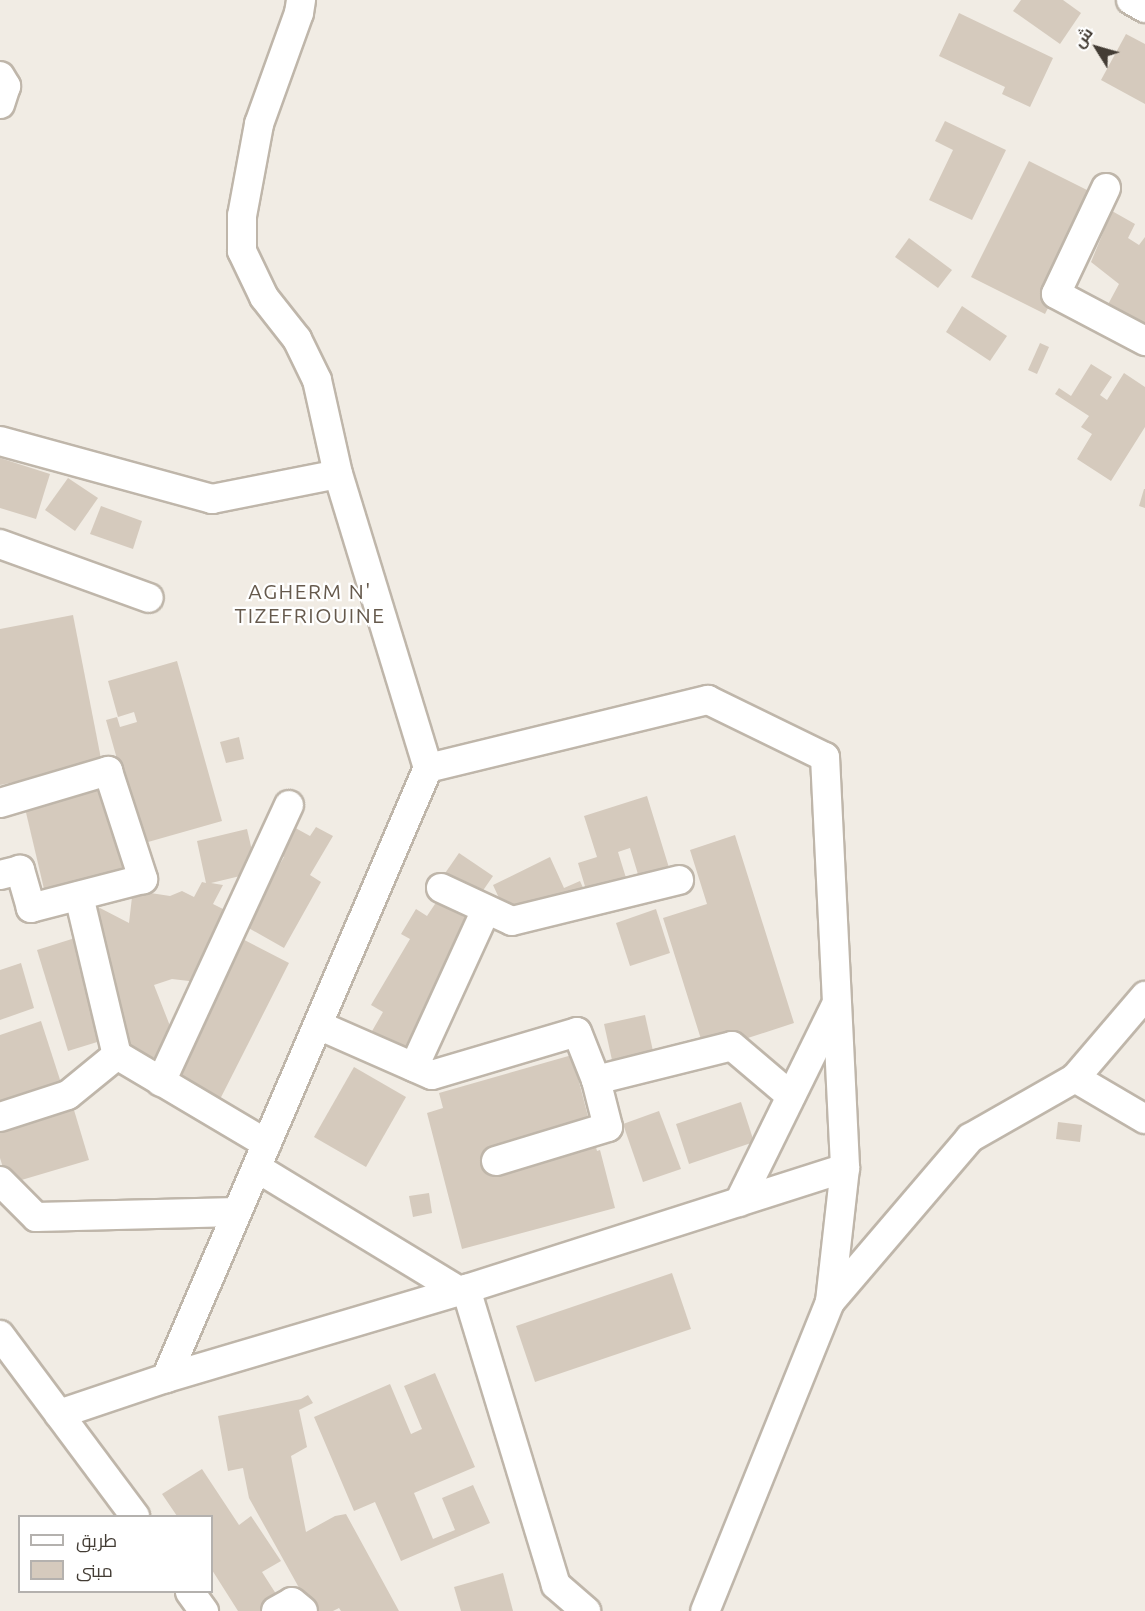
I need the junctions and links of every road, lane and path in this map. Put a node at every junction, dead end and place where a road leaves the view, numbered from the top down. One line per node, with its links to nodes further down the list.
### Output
1 (301, 0): 9 (street)
2 (1131, 0): 3 (street)
3 (1145, 8)
4 (0, 76): 5 (street)
5 (0, 104)
6 (1106, 188): 7 (street)
7 (1145, 341)
8 (0, 441): 9 (street)
9 (338, 474): 12 (street)
10 (0, 544): 11 (street)
11 (149, 598)
12 (429, 768): 21 (street); 22 (street)
13 (0, 803): 18 (street)
14 (289, 805): 27 (street)
15 (0, 875): 18 (street)
16 (679, 880): 19 (street)
17 (441, 888): 19 (street)
18 (79, 896): 23 (street)
19 (486, 910): 24 (street)
20 (1145, 996): 25 (street)
21 (837, 1003): 28 (street); 33 (street)
22 (318, 1025): 24 (street); 31 (street)
23 (117, 1055): 27 (street); 29 (street)
24 (414, 1067): 26 (street)
25 (1075, 1078): 30 (street); 38 (street)
26 (596, 1080): 28 (street); 32 (street)
27 (161, 1082): 31 (street)
28 (791, 1096): 35 (street)
29 (0, 1117)
30 (1145, 1119)
31 (262, 1156): 36 (street); 37 (street)
32 (496, 1161)
33 (845, 1168): 35 (street); 38 (street)
34 (0, 1181): 36 (street)
35 (738, 1202): 37 (street)
36 (237, 1212): 40 (street)
37 (463, 1290): 40 (street); 47 (street)
38 (830, 1302): 48 (street)
39 (0, 1335): 41 (street)
40 (166, 1378): 41 (street)
41 (59, 1413): 42 (street)
42 (134, 1515)
43 (191, 1593): 44 (street)
44 (204, 1611)
45 (276, 1611): 46 (street)
46 (303, 1611)
47 (586, 1611)
48 (705, 1611)

